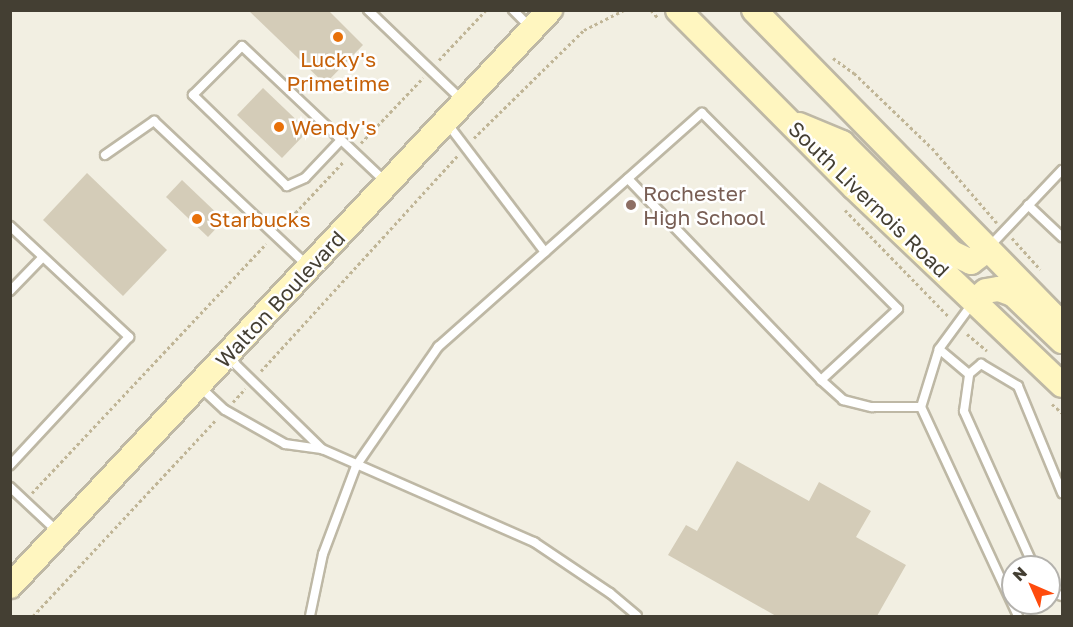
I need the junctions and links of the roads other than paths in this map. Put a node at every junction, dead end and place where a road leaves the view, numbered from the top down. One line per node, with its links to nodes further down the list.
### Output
1 (368, 10): 7 (lane)
2 (513, 10): 6 (lane)
3 (550, 10): 6 (main road, Walton Boulevard)
4 (678, 10): 8 (main road, South Livernois Road)
5 (758, 12): 18 (main road)
6 (532, 29): 7 (main road, Walton Boulevard)
7 (465, 103): 9 (main road, Walton Boulevard)
8 (786, 119): 18 (main road); 23 (main road, South Livernois Road)
9 (446, 122): 14 (main road, Walton Boulevard); 19 (lane)
10 (341, 141): 10 (lane); 14 (lane)
11 (105, 155): 21 (lane)
12 (1062, 170): 15 (lane)
13 (628, 179): 19 (lane); 31 (lane); 31 (lane)
14 (388, 184): 21 (main road, Walton Boulevard)
15 (1028, 205): 17 (lane); 18 (lane)
16 (10, 226): 20 (lane)
17 (1062, 237)
18 (987, 250): 24 (main road)
19 (545, 252): 37 (lane)
20 (43, 256): 22 (lane); 36 (lane)
21 (309, 268): 27 (main road, Walton Boulevard)
22 (10, 291)
23 (975, 300): 25 (main road); 26 (lane); 28 (main road, South Livernois Road)
24 (1062, 324)
25 (1062, 341)
26 (939, 350): 30 (lane); 34 (lane)
27 (226, 356): 32 (main road, Walton Boulevard); 35 (lane)
28 (1036, 360): 29 (main road); 33 (main road, South Livernois Road)
29 (1062, 366)
30 (969, 374): 39 (lane); 41 (lane)
31 (821, 380): 34 (lane)
32 (199, 385): 35 (lane); 40 (main road, Walton Boulevard)
33 (1062, 385)
34 (921, 407): 45 (lane)
35 (322, 449): 37 (lane)
36 (10, 465)
37 (356, 466): 43 (lane); 44 (lane)
38 (10, 487): 40 (lane)
39 (1062, 493)
40 (60, 534): 42 (main road, Walton Boulevard)
41 (1029, 555)
42 (10, 586)
43 (310, 616)
44 (637, 616)
45 (1018, 616)

